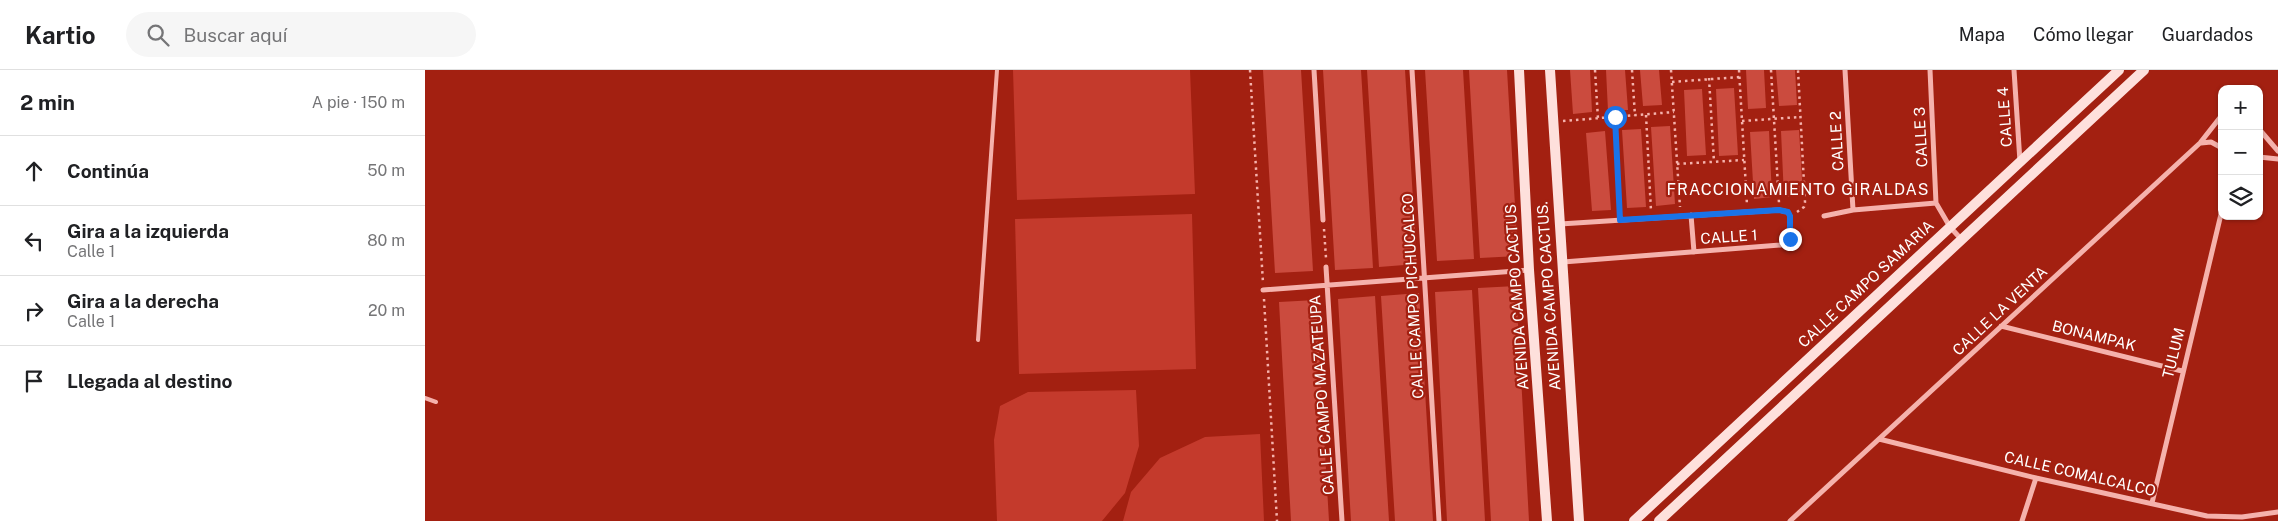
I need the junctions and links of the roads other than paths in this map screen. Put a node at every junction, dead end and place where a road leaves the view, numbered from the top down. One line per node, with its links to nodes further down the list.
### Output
1 (997, 70): 36 (lane)
2 (1314, 70): 23 (street)
3 (1412, 70): 32 (street, CALLE CAMPO PICHUCALCO)
4 (1519, 70): 31 (street, AVENIDA CAMPO CACTUS)
5 (1550, 70): 25 (street, AVENIDA CAMPO CACTUS.)
6 (1845, 70): 20 (street, CALLE 2)
7 (1930, 70): 19 (street, CALLE 3)
8 (2014, 70): 18 (street, CALLE 4)
9 (2119, 70): 18 (street, CALLE CAMPO SAMARIA)
10 (2144, 70): 27 (street)
11 (2218, 120): 13 (street, CALLE LA VENTA)
12 (2260, 130): 15 (street)
13 (2200, 143): 14 (street); 35 (street, CALLE LA VENTA)
14 (2218, 146)
15 (2278, 152)
16 (2263, 157): 17 (street)
17 (2278, 159)
18 (2020, 162): 26 (street, CALLE CAMPO SAMARIA)
19 (1936, 203): 20 (street); 26 (street)
20 (1853, 210): 22 (street)
21 (1691, 215): 25 (street, CALLE 1); 28 (street); 28 (street, CALLE 1)
22 (1824, 216)
23 (1323, 220)
24 (2220, 220): 37 (street, TULUM)
25 (1560, 224): 29 (street, AVENIDA CAMPO CACTUS.)
26 (1950, 227): 27 (street); 48 (street, CALLE CAMPO SAMARIA)
27 (1961, 240): 49 (street)
28 (1694, 252): 29 (street, CALLE 1)
29 (1562, 262): 47 (street, AVENIDA CAMPO CACTUS.)
30 (1327, 267): 33 (street, CALLE CAMPO MAZATEUPA)
31 (1529, 270): 32 (street); 46 (street, AVENIDA CAMPO CACTUS)
32 (1425, 278): 33 (street); 45 (street, CALLE CAMPO PICHUCALCO)
33 (1327, 286): 34 (street); 44 (street, CALLE CAMPO MAZATEUPA)
34 (1263, 290)
35 (2001, 326): 37 (street, BONAMPAK); 40 (street, CALLE LA VENTA)
36 (978, 340)
37 (2182, 371): 42 (street, TULUM)
38 (425, 398): 39 (lane)
39 (436, 402)
40 (1879, 439): 41 (street, CALLE COMALCALCO); 50 (street, CALLE LA VENTA)
41 (2036, 478): 42 (street, CALLE COMALCALCO); 51 (street)
42 (2152, 503): 43 (street, CALLE COMALCALCO)
43 (2278, 512)
44 (1342, 521)
45 (1439, 521)
46 (1547, 521)
47 (1579, 521)
48 (1634, 521)
49 (1659, 521)
50 (1790, 521)
51 (2021, 521)

